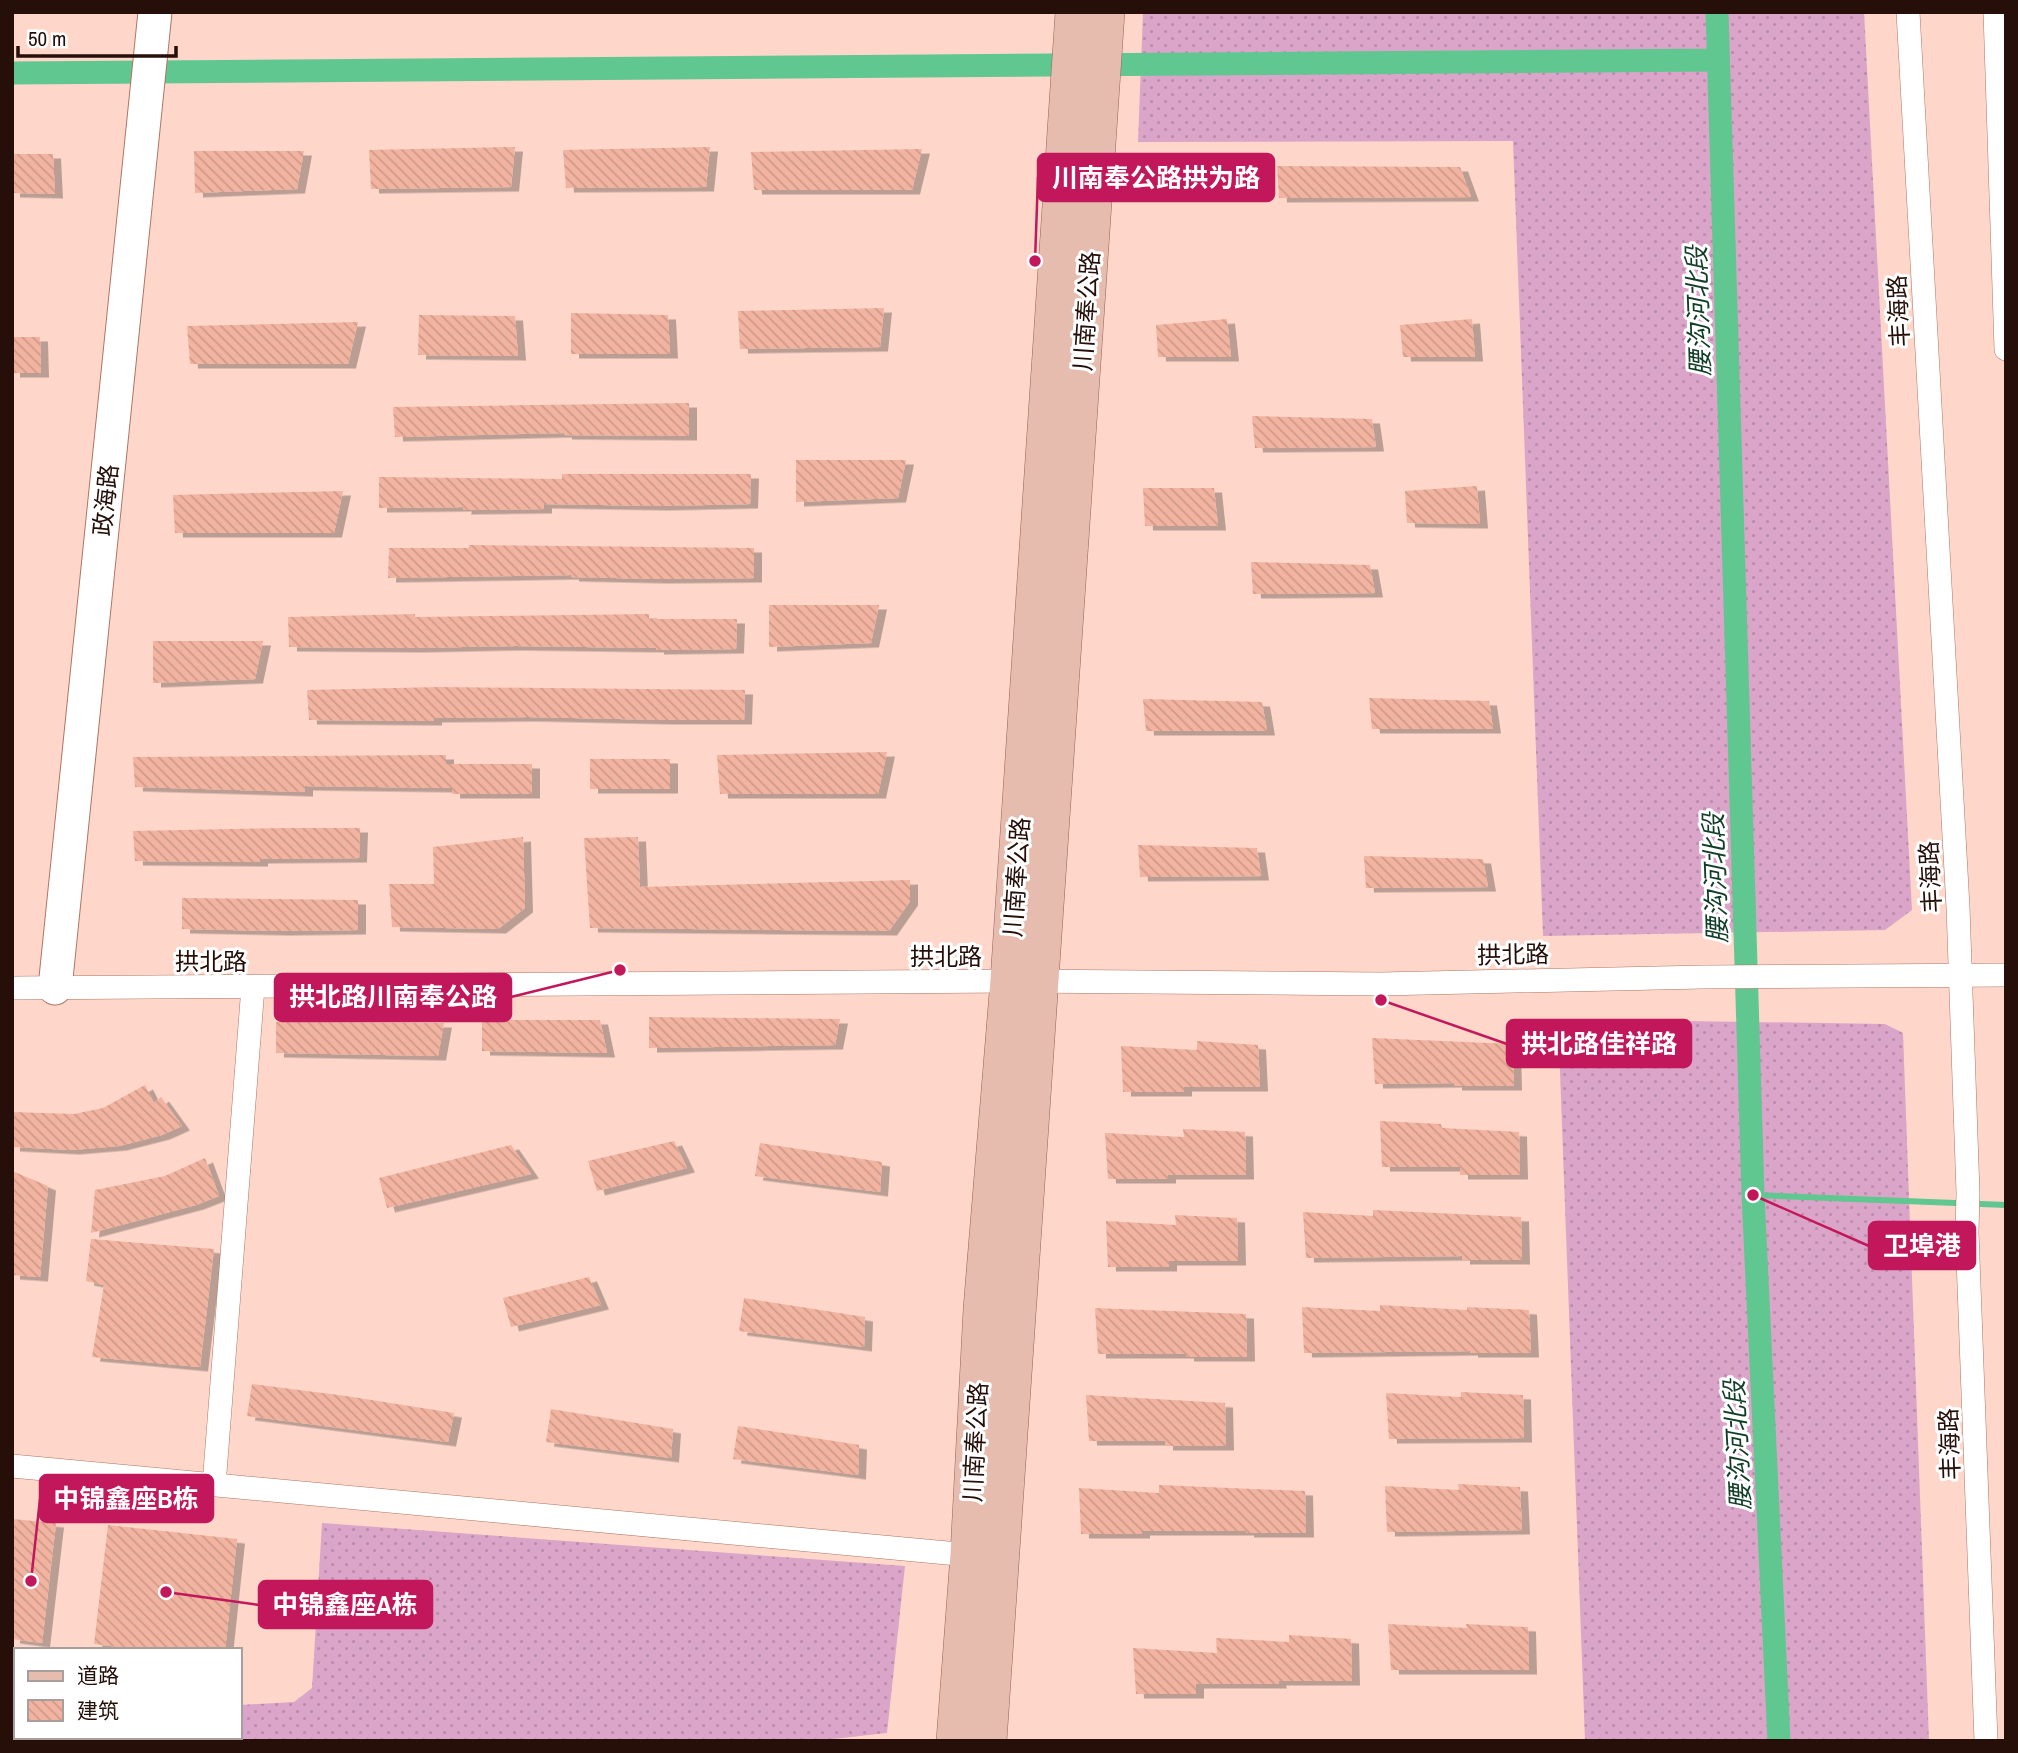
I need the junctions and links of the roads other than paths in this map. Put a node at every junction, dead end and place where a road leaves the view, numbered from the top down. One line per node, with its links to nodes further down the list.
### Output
1 (1074, 12): 6 (main road, 川南奉公路)
2 (1106, 12): 6 (main road, 川南奉公路)
3 (1908, 12): 8 (street, 丰海路)
4 (1995, 12): 7 (street)
5 (154, 19): 13 (street, 政海路)
6 (1086, 80): 10 (main road, 川南奉公路)
7 (2006, 349)
8 (1960, 975): 9 (street, 拱北路); 10 (street, 拱北路); 18 (street, 丰海路)
9 (2006, 975)
10 (1025, 981): 11 (street, 拱北路); 16 (main road, 川南奉公路); 17 (main road, 川南奉公路)
11 (253, 987): 13 (street, 拱北路); 15 (street)
12 (12, 988): 13 (street, 拱北路)
13 (55, 988)
14 (12, 1466): 15 (street)
15 (214, 1485): 16 (street)
16 (969, 1555): 17 (main road, 川南奉公路)
17 (972, 1737)
18 (1986, 1741)

